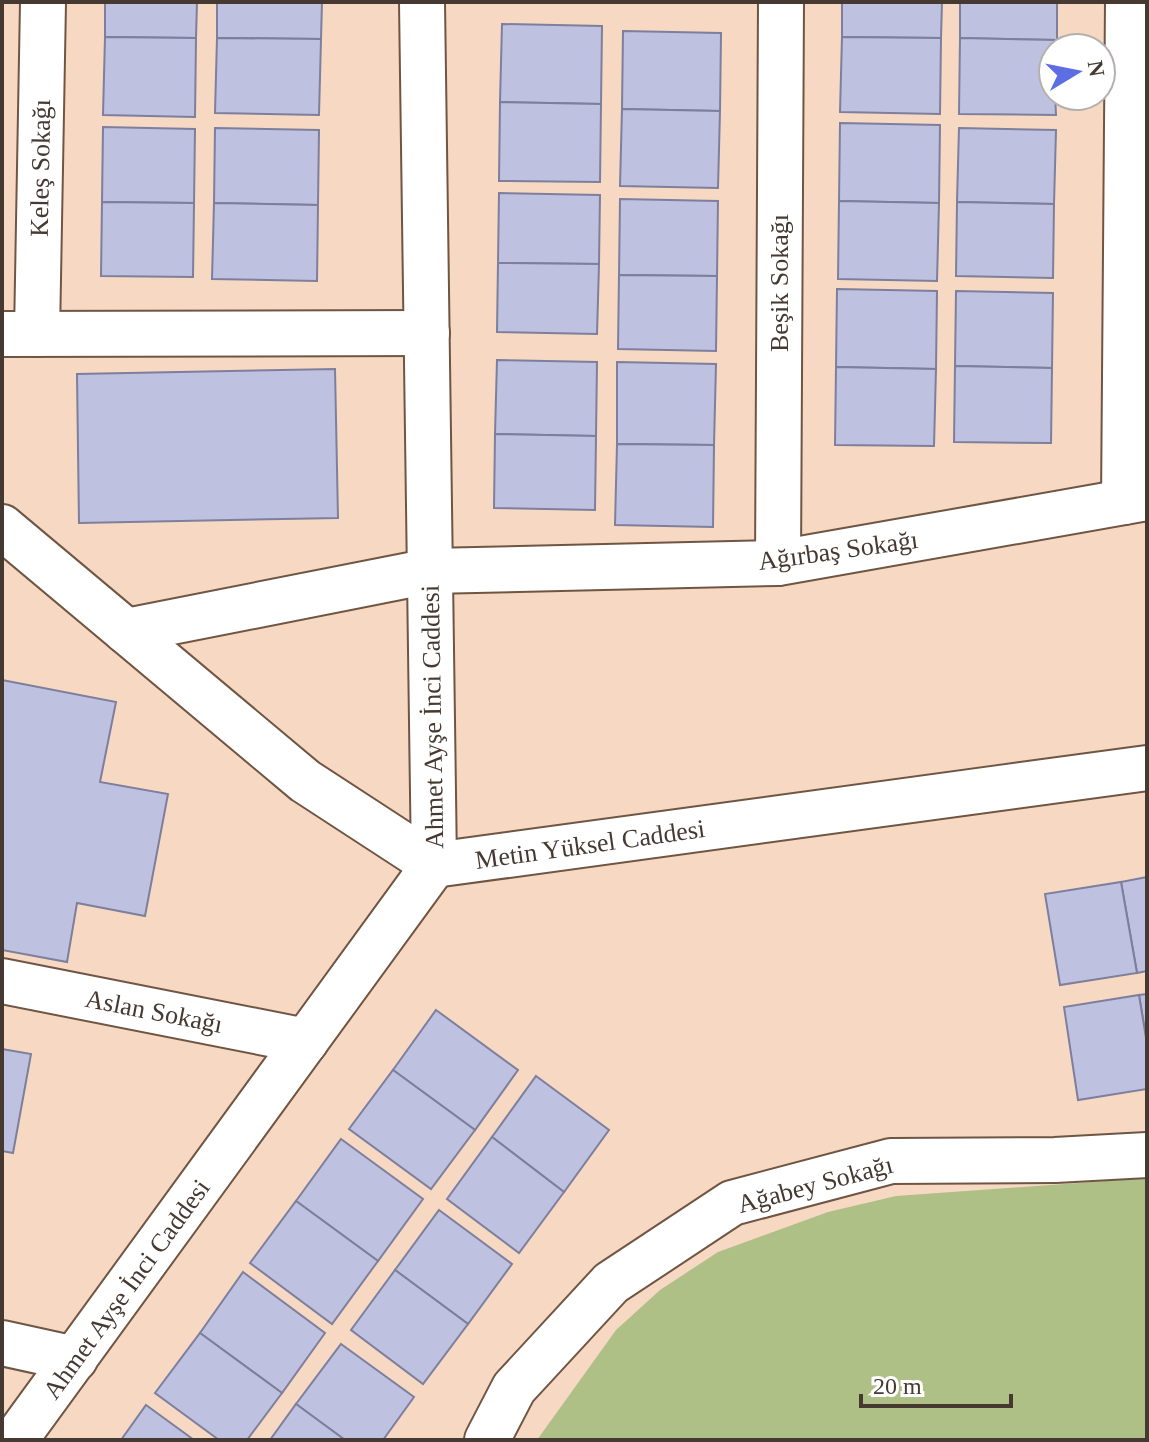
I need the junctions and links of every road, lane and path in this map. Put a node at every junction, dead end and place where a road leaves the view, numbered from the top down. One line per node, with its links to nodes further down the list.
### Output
1 (43, 2): 6 (street, Keleş Sokağı)
2 (422, 2): 5 (street, Ahmet Ayşe İnci Caddesi)
3 (781, 2): 9 (street, Beşik Sokağı)
4 (1128, 2): 7 (street)
5 (427, 333): 6 (street); 10 (street, Ahmet Ayşe İnci Caddesi)
6 (20, 334)
7 (1136, 500): 9 (street, Ağırbaş Sokağı)
8 (2, 527): 11 (street)
9 (778, 563): 10 (street, Ağırbaş Sokağı)
10 (430, 571): 11 (street, Ağırbaş Sokağı); 13 (street, Ahmet Ayşe İnci Caddesi)
11 (126, 631): 13 (street)
12 (1147, 768): 13 (street, Metin Yüksel Caddesi)
13 (434, 865): 15 (street, Ahmet Ayşe İnci Caddesi)
14 (2, 981): 15 (street, Aslan Sokağı)
15 (306, 1041): 18 (street, Ahmet Ayşe İnci Caddesi)
16 (1147, 1155): 20 (street, Ağabey Sokağı)
17 (2, 1343): 18 (street)
18 (75, 1359): 19 (street, Ahmet Ayşe İnci Caddesi)
19 (15, 1440)
20 (487, 1440)

